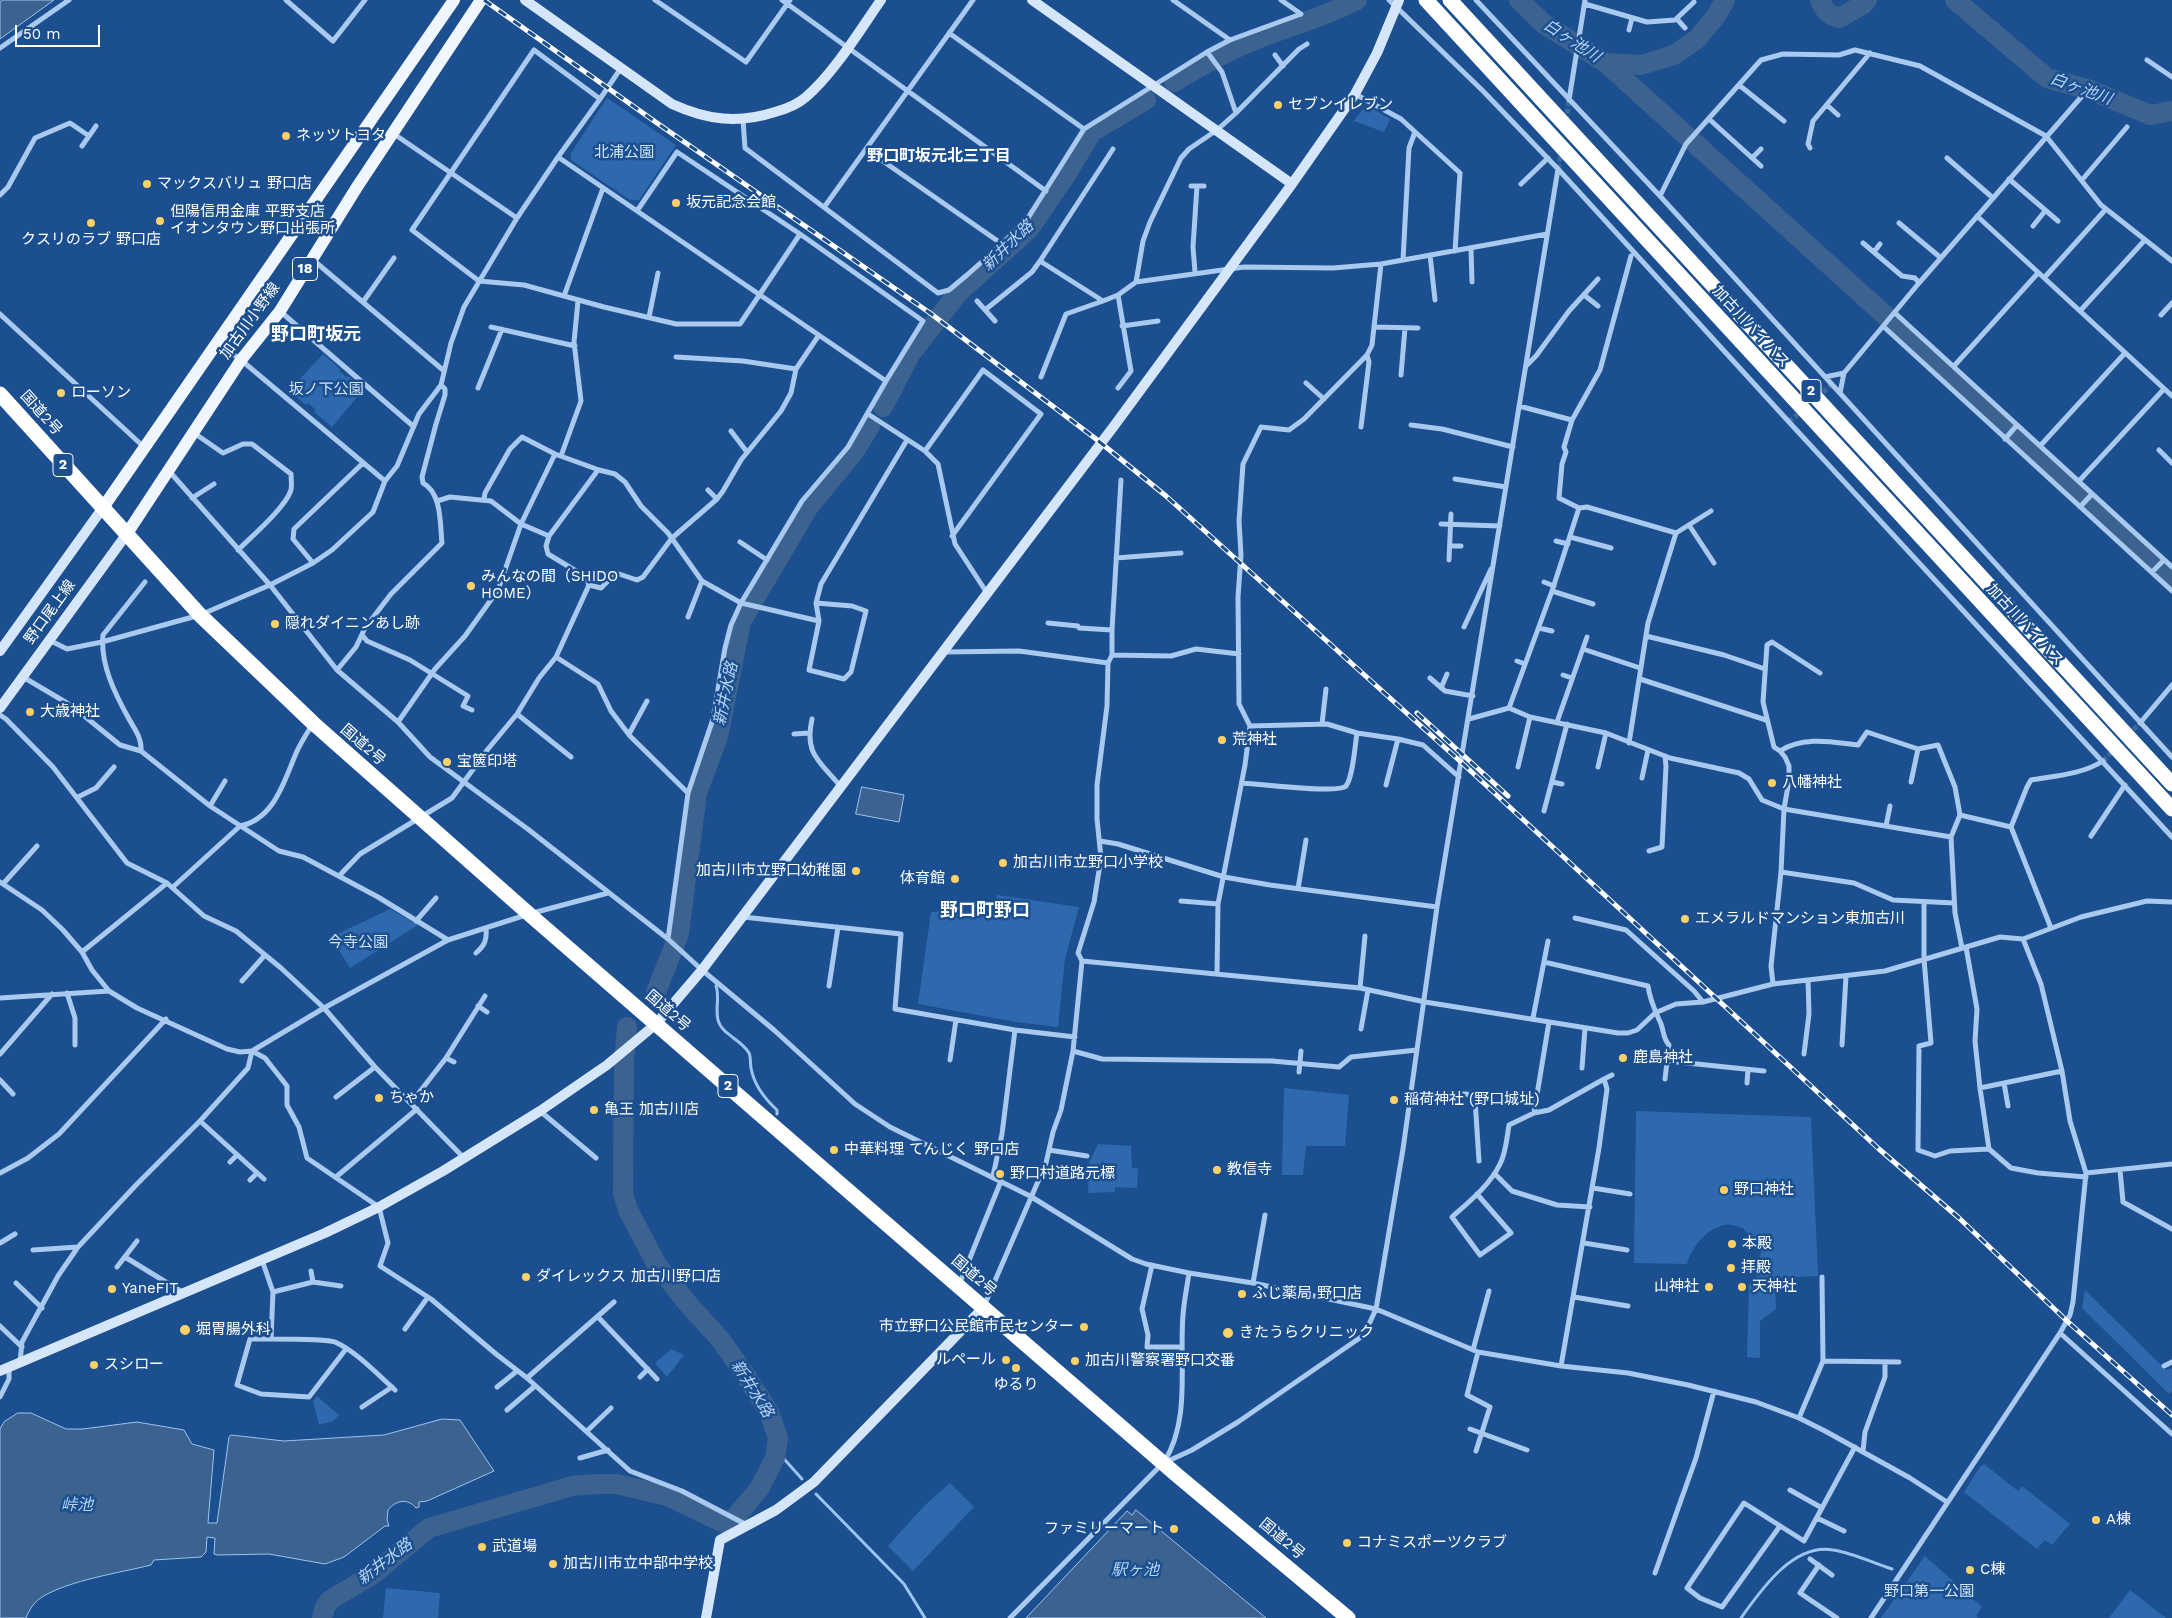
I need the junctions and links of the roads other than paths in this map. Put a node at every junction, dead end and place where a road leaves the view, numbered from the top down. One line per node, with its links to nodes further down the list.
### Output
1 (68, 0): 28 (street)
2 (286, 0): 3 (street)
3 (365, 0)
4 (454, 0): 145 (main road, 加古川小野線 / 18)
5 (481, 0): 55 (main road, 加古川小野線 / 18)
6 (526, 0): 35 (street)
7 (655, 0): 16 (street)
8 (782, 0): 16 (street)
9 (881, 0): 29 (street)
10 (973, 0): 25 (street)
11 (1032, 0): 38 (street)
12 (1174, 0): 26 (street)
13 (1281, 0): 26 (street)
14 (1450, 0): 328 (highway, 加古川バイパス / 2)
15 (1476, 0): 43 (street)
16 (789, 2): 29 (street)
17 (1395, 2): 40 (street); 64 (street)
18 (1585, 2): 21 (street); 43 (street)
19 (1694, 2): 22 (street)
20 (1425, 3): 337 (highway, 加古川バイパス / 2)
21 (1632, 18): 22 (street); 24 (street)
22 (1677, 19): 23 (street)
23 (1686, 28)
24 (1629, 30)
25 (949, 33): 39 (street); 52 (street)
26 (1230, 40): 30 (street)
27 (1306, 44): 34 (street)
28 (0, 48)
29 (847, 48): 39 (street); 48 (street)
30 (1207, 52): 38 (street); 45 (street)
31 (1870, 53): 37 (street); 44 (street); 57 (street)
32 (1276, 55): 34 (street)
33 (2147, 60): 36 (street)
34 (1283, 66): 45 (street)
35 (621, 68): 42 (street); 48 (street)
36 (2172, 77)
37 (1739, 85): 47 (street); 49 (street)
38 (1154, 86): 52 (street); 53 (street)
39 (909, 90): 61 (street); 76 (street)
40 (1355, 94): 54 (street); 72 (street)
41 (2083, 95): 57 (street)
42 (600, 99): 63 (street); 69 (street)
43 (1569, 100): 78 (street)
44 (1827, 105): 46 (street); 60 (street)
45 (1236, 113): 53 (street)
46 (1838, 115)
47 (1709, 119): 65 (street); 78 (street)
48 (743, 120): 80 (street)
49 (1784, 121)
50 (96, 126): 56 (street)
51 (2127, 127): 71 (street)
52 (1084, 129): 76 (street)
53 (1217, 130): 72 (street); 114 (street)
54 (1415, 132): 96 (street); 104 (street)
55 (393, 134): 69 (street); 100 (main road, 加古川小野線 / 18)
56 (89, 136): 58 (street); 77 (street)
57 (2046, 136): 70 (street); 71 (street)
58 (82, 146)
59 (1113, 148): 103 (street)
60 (1810, 148)
61 (867, 150): 80 (street); 93 (street)
62 (1761, 150): 65 (street)
63 (558, 157): 75 (street); 85 (street)
64 (1548, 158): 68 (street); 73 (street)
65 (1752, 158): 67 (street)
66 (1948, 158): 79 (street)
67 (1761, 166)
68 (1558, 169): 90 (street); 316 (street)
69 (451, 174): 85 (street); 113 (street)
70 (2009, 179): 79 (street); 83 (street)
71 (2082, 180): 81 (street)
72 (1292, 184): 107 (street)
73 (1521, 184)
74 (1204, 186): 108 (street)
75 (604, 188): 82 (street); 120 (street)
76 (1046, 190): 93 (street)
77 (0, 195)
78 (1660, 196): 158 (street)
79 (1993, 198): 84 (street)
80 (825, 206): 93 (street)
81 (2106, 209): 91 (street); 111 (street)
82 (637, 211): 89 (street); 117 (street)
83 (2046, 211): 86 (street); 88 (street)
84 (1977, 216): 102 (street); 110 (street)
85 (518, 218): 113 (street)
86 (2058, 221)
87 (1899, 223): 102 (street)
88 (2033, 226)
89 (800, 234): 117 (street); 159 (street)
90 (1546, 234): 95 (street); 151 (street)
91 (2144, 241): 105 (street); 130 (street)
92 (1863, 243): 97 (street)
93 (1002, 244)
94 (1880, 244): 97 (street)
95 (1471, 249): 96 (street); 115 (street)
96 (1456, 251): 98 (street)
97 (1874, 252): 116 (street)
98 (1430, 255): 104 (street); 121 (street)
99 (1630, 256): 171 (street)
100 (312, 258): 125 (street); 129 (main road, 加古川小野線 / 18)
101 (394, 258): 125 (street)
102 (1941, 258): 116 (street)
103 (1040, 260): 124 (street); 128 (street)
104 (1403, 260): 106 (street)
105 (2172, 261)
106 (1382, 264): 107 (street); 140 (street)
107 (1231, 269): 108 (street); 244 (street)
108 (1195, 272): 114 (street)
109 (658, 273): 134 (street)
110 (2038, 273): 111 (street); 152 (street)
111 (2044, 278): 130 (street)
112 (1598, 279): 119 (street)
113 (479, 281): 120 (street); 153 (street)
114 (1136, 282): 118 (street)
115 (1472, 282)
116 (1919, 283): 131 (street)
117 (760, 295): 134 (street); 144 (street)
118 (1118, 295): 124 (street); 137 (street)
119 (1584, 295): 127 (street); 151 (street)
120 (564, 296): 122 (street)
121 (1434, 300)
122 (578, 301): 134 (street); 146 (street)
123 (977, 301): 128 (street)
124 (1103, 301): 157 (street)
125 (363, 302): 153 (street)
126 (2172, 303): 132 (street)
127 (1598, 306)
128 (985, 310): 135 (street)
129 (280, 311): 150 (main road, 加古川小野線 / 18); 174 (street)
130 (2080, 311): 147 (street)
131 (1895, 314): 138 (street); 152 (street)
132 (2161, 315)
133 (0, 316): 182 (street)
134 (649, 318)
135 (995, 321)
136 (1158, 321): 137 (street)
137 (1122, 326): 163 (street)
138 (1884, 326): 155 (street); 178 (street)
139 (491, 327): 143 (street)
140 (1375, 327): 141 (street); 148 (street)
141 (1405, 328): 142 (street); 156 (street)
142 (1418, 328)
143 (502, 329): 146 (street); 162 (street)
144 (819, 335): 154 (street); 159 (street)
145 (217, 342): 150 (street); 182 (main road, 加古川小野線 / 18)
146 (575, 346): 187 (street)
147 (2125, 353): 164 (street); 180 (street)
148 (1367, 356): 168 (street); 175 (street)
149 (676, 357): 154 (street)
150 (241, 360): 177 (main road, 加古川小野線 / 18); 189 (street)
151 (1526, 366): 169 (street)
152 (1954, 366): 173 (street)
153 (443, 370): 161 (street)
154 (796, 370): 185 (street)
155 (1844, 373): 158 (street); 165 (street)
156 (1401, 375)
157 (1041, 377)
158 (1825, 377): 165 (street)
159 (886, 381): 170 (street)
160 (1306, 383): 168 (street)
161 (441, 385): 174 (street); 203 (street)
162 (478, 388)
163 (1118, 388)
164 (2164, 389): 167 (street); 195 (street)
165 (1840, 393): 298 (street)
166 (0, 394): 206 (highway, 国道2号 / 2)
167 (2172, 396)
168 (1324, 399): 264 (street)
169 (1519, 406): 171 (street); 181 (street)
170 (868, 414): 179 (street); 229 (street)
171 (1572, 420): 205 (street)
172 (1411, 425): 181 (street)
173 (2017, 425): 178 (street); 180 (street)
174 (413, 426): 194 (street)
175 (1362, 427)
176 (731, 431): 185 (street)
177 (194, 432): 191 (main road, 加古川小野線 / 18); 226 (street)
178 (2005, 438): 204 (street)
179 (907, 440): 184 (street); 245 (street)
180 (2040, 446): 195 (street)
181 (1513, 447): 197 (street)
182 (145, 448): 206 (main road, 加古川小野線 / 18)
183 (2158, 450): 188 (street)
184 (925, 451): 217 (street); 217 (street)
185 (747, 452): 202 (street)
186 (555, 454): 187 (street); 201 (street); 209 (street)
187 (562, 456): 190 (street)
188 (2171, 459)
189 (363, 462): 194 (street); 232 (street)
190 (598, 470): 216 (street); 219 (street)
191 (169, 472): 200 (street); 215 (main road, 加古川小野線 / 18)
192 (1455, 479): 197 (street)
193 (1121, 480): 228 (street)
194 (385, 481): 232 (street)
195 (2079, 482): 199 (street)
196 (214, 484): 200 (street)
197 (1506, 487): 213 (street)
198 (708, 490): 202 (street)
199 (2092, 494): 204 (street); 231 (street)
200 (192, 498): 226 (street)
201 (484, 499): 203 (street); 209 (street)
202 (717, 499): 219 (street)
203 (437, 501): 256 (street)
204 (2080, 507): 236 (street)
205 (1579, 508): 214 (street); 218 (street)
206 (102, 509): 215 (highway, 国道2号 / 2); 262 (street, 野口尾上線)
207 (1711, 511): 212 (street)
208 (1451, 514): 211 (street)
209 (521, 524): 216 (street); 273 (street)
210 (1441, 524): 211 (street)
211 (1451, 525): 213 (street); 223 (street)
212 (1689, 525): 214 (street); 233 (street)
213 (1500, 526): 234 (street)
214 (1676, 533): 257 (street)
215 (126, 535): 248 (highway, 国道2号 / 2); 259 (street, 野口尾上線)
216 (549, 536): 241 (street)
217 (952, 536): 244 (street)
218 (1570, 536): 222 (street); 225 (street)
219 (672, 538): 237 (street); 241 (street)
220 (1556, 541): 222 (street)
221 (740, 542): 229 (street)
222 (1568, 544): 242 (street)
223 (1450, 546): 224 (street); 230 (street)
224 (1461, 546)
225 (1611, 548)
226 (238, 550): 240 (street)
227 (1181, 553): 228 (street)
228 (1116, 558): 254 (street)
229 (767, 560): 246 (street)
230 (1449, 560)
231 (2164, 560): 235 (street); 236 (street)
232 (313, 563): 240 (street)
233 (1714, 563)
234 (1494, 564): 252 (street); 284 (street)
235 (2172, 568)
236 (2152, 572): 243 (street)
237 (702, 581): 246 (street); 249 (street)
238 (145, 582): 260 (street)
239 (1544, 582): 242 (street)
240 (270, 585): 248 (street); 272 (street)
241 (589, 585): 266 (street)
242 (1553, 588): 247 (street); 253 (street)
243 (2172, 591)
244 (988, 594): 263 (street)
245 (816, 602): 250 (street); 250 (street)
246 (741, 604): 250 (street); 332 (street)
247 (1593, 604)
248 (200, 615): 260 (street); 297 (highway, 国道2号 / 2)
249 (688, 617)
250 (819, 621)
251 (1048, 623): 254 (street)
252 (1464, 627)
253 (1539, 628): 255 (street); 269 (street)
254 (1112, 630): 265 (street)
255 (1552, 631)
256 (363, 636): 272 (street); 273 (street)
257 (1646, 636): 270 (street); 271 (street)
258 (1587, 637): 261 (street)
259 (49, 640): 260 (street); 277 (street, 野口尾上線)
260 (102, 642): 311 (street)
261 (1583, 649): 270 (street); 279 (street)
262 (0, 651)
263 (944, 652): 268 (street); 331 (street)
264 (1239, 654): 265 (street); 301 (street)
265 (1112, 655): 268 (street)
266 (556, 657): 289 (street); 304 (street)
267 (1517, 661): 269 (street)
268 (1108, 664): 348 (street)
269 (1525, 664): 287 (street)
270 (1640, 668): 280 (street)
271 (1765, 669): 274 (street); 294 (street)
272 (337, 670): 295 (street)
273 (432, 673): 288 (street); 295 (street)
274 (1820, 673)
275 (1447, 674): 282 (street)
276 (1563, 675): 279 (street)
277 (23, 677): 286 (street, 野口尾上線); 311 (street)
278 (1430, 678): 282 (street)
279 (1572, 678): 296 (street)
280 (1640, 679): 294 (street); 308 (street)
281 (2172, 685): 298 (street)
282 (1441, 688): 284 (street)
283 (1326, 689): 299 (street)
284 (1473, 696): 293 (street)
285 (647, 701): 304 (street)
286 (0, 708)
287 (1509, 708): 291 (street); 293 (street)
288 (472, 710)
289 (517, 714): 314 (street); 323 (street)
290 (0, 715): 333 (street)
291 (1530, 717): 296 (street); 318 (street)
292 (812, 719): 302 (street)
293 (1469, 719): 320 (street)
294 (1766, 720): 312 (street)
295 (398, 722): 323 (street)
296 (1557, 722): 300 (street)
297 (313, 723): 340 (highway, 国道2号 / 2); 341 (street)
298 (2140, 723): 315 (street)
299 (1322, 724): 301 (street); 303 (street)
300 (1567, 724): 306 (street); 324 (street)
301 (1250, 726): 326 (street)
302 (809, 733): 305 (street); 331 (street)
303 (1357, 733): 307 (street); 326 (street)
304 (629, 734): 332 (street)
305 (794, 734)
306 (1606, 734): 308 (street); 317 (street)
307 (1398, 738): 320 (street); 329 (street)
308 (1629, 743): 310 (street)
309 (1918, 749): 312 (street); 325 (street); 339 (street)
310 (1648, 750): 313 (street); 321 (street)
311 (141, 751): 334 (street)
312 (1780, 751): 336 (street)
313 (1665, 756): 336 (street); 350 (street)
314 (572, 757)
315 (2172, 757)
316 (2103, 761): 330 (street); 343 (street)
317 (1598, 766)
318 (1518, 767)
319 (114, 768): 333 (street)
320 (1459, 777): 365 (street)
321 (1642, 778)
322 (225, 781): 334 (street)
323 (464, 782): 340 (street); 358 (street)
324 (1552, 782): 327 (street); 338 (street)
325 (1911, 782)
326 (1242, 783): 353 (street)
327 (1562, 784)
328 (2172, 784)
329 (1386, 785)
330 (2125, 785): 344 (street); 346 (street)
331 (841, 788): 367 (street)
332 (688, 793): 374 (street)
333 (78, 797): 355 (street)
334 (210, 806): 341 (street)
335 (1890, 806): 342 (street)
336 (1784, 809): 342 (street); 351 (street)
337 (2172, 809)
338 (1544, 811)
339 (1960, 815): 343 (street); 345 (street)
340 (419, 818): 352 (street); 366 (highway, 国道2号 / 2)
341 (240, 826): 352 (street); 356 (street)
342 (1886, 826): 345 (street)
343 (2012, 827): 372 (street)
344 (2091, 836)
345 (1951, 837): 363 (street)
346 (2172, 837)
347 (1306, 840): 357 (street)
348 (1100, 841): 353 (street); 383 (street)
349 (37, 846): 354 (street)
350 (1649, 850)
351 (1781, 872): 361 (street); 390 (street)
352 (339, 876): 369 (street)
353 (1224, 877): 357 (street); 364 (street)
354 (2, 883): 379 (street)
355 (167, 883): 356 (street); 379 (street)
356 (173, 887): 381 (street)
357 (1298, 889): 365 (street)
358 (608, 893): 366 (street); 374 (street)
359 (436, 898): 369 (street)
360 (1182, 901): 364 (street)
361 (1924, 902): 363 (street); 382 (street)
362 (2172, 902): 372 (street)
363 (1954, 903): 378 (street)
364 (1218, 904): 386 (street)
365 (1437, 907): 399 (street)
366 (529, 914): 371 (street); 409 (highway, 国道2号 / 2)
367 (743, 917): 370 (street); 385 (street)
368 (1575, 918): 400 (street)
369 (416, 920): 375 (street)
370 (838, 927): 391 (street); 407 (street)
371 (486, 928): 375 (street); 380 (street)
372 (2051, 928): 376 (street)
373 (1365, 936): 392 (street)
374 (668, 939): 385 (street)
375 (448, 940): 402 (street)
376 (2023, 940): 378 (street); 431 (street)
377 (1548, 941): 384 (street)
378 (1964, 947): 382 (street); 439 (street)
379 (82, 952): 394 (street)
380 (476, 953)
381 (264, 955): 389 (street); 402 (street)
382 (1924, 959): 387 (street); 449 (street)
383 (1082, 961): 386 (street); 413 (street)
384 (1544, 962): 404 (street); 405 (street)
385 (702, 970): 409 (street); 463 (street)
386 (1217, 974): 392 (street)
387 (1846, 976): 388 (street); 415 (street)
388 (1808, 980): 390 (street); 421 (street)
389 (242, 981)
390 (1773, 984): 400 (street)
391 (829, 986)
392 (1360, 988): 393 (street)
393 (1368, 990): 399 (street); 410 (street)
394 (110, 991): 395 (street); 406 (street)
395 (67, 993): 396 (street); 414 (street)
396 (52, 994): 398 (street); 420 (street)
397 (486, 996): 401 (street)
398 (0, 998)
399 (1425, 1002): 405 (street); 416 (street)
400 (1703, 1002): 404 (street)
401 (478, 1006): 403 (street); 422 (street)
402 (324, 1008): 417 (street); 427 (street)
403 (487, 1012)
404 (1655, 1013): 411 (street); 425 (street)
405 (1533, 1018): 408 (street)
406 (166, 1020): 417 (street); 459 (street)
407 (956, 1020): 412 (street); 423 (street)
408 (1548, 1022): 411 (street); 447 (street)
409 (656, 1024): 446 (street); 493 (highway, 国道2号 / 2)
410 (1361, 1028)
411 (1585, 1028): 428 (street)
412 (1015, 1030): 413 (street); 463 (street)
413 (1075, 1037): 418 (street)
414 (75, 1045)
415 (1842, 1045)
416 (1417, 1050): 426 (street); 441 (street)
417 (252, 1051): 448 (street); 464 (street)
418 (1073, 1051): 426 (street); 450 (street)
419 (1301, 1052): 426 (street)
420 (0, 1054)
421 (1804, 1054)
422 (446, 1058): 424 (street); 443 (street)
423 (950, 1060)
424 (454, 1062)
425 (1668, 1062): 429 (street); 435 (street)
426 (1300, 1063): 432 (street)
427 (375, 1067): 442 (street); 443 (street)
428 (1582, 1068)
429 (1748, 1070): 430 (street); 437 (street)
430 (1764, 1071)
431 (2062, 1071): 438 (street); 462 (street)
432 (1299, 1072)
433 (1612, 1075): 434 (street)
434 (1604, 1079): 447 (street); 468 (street)
435 (1665, 1079)
436 (0, 1080): 440 (street)
437 (1747, 1083)
438 (2004, 1083): 439 (street); 444 (street)
439 (1980, 1088): 449 (street)
440 (13, 1094)
441 (1411, 1095): 455 (street); 504 (street)
442 (336, 1097)
443 (411, 1103): 445 (street)
444 (2008, 1106)
445 (417, 1109): 453 (street); 464 (street)
446 (540, 1111): 453 (street); 454 (street)
447 (1534, 1113): 461 (street)
448 (200, 1122): 451 (street); 480 (street)
449 (1989, 1149): 462 (street)
450 (1049, 1150): 452 (street); 471 (street)
451 (237, 1155): 456 (street); 460 (street)
452 (1087, 1156)
453 (464, 1158): 472 (street)
454 (596, 1158)
455 (1479, 1161)
456 (230, 1162)
457 (2172, 1164): 458 (street)
458 (2120, 1170): 462 (street); 475 (street)
459 (0, 1172)
460 (256, 1173): 465 (street); 466 (street)
461 (1495, 1174): 469 (street); 473 (street)
462 (2086, 1175): 508 (street)
463 (993, 1176): 467 (street)
464 (336, 1177): 472 (street)
465 (264, 1179)
466 (250, 1180)
467 (1001, 1181): 471 (street); 493 (street)
468 (1593, 1188): 470 (street); 473 (street)
469 (1477, 1194): 469 (street)
470 (1630, 1194)
471 (1030, 1196): 485 (street); 502 (street)
472 (379, 1207): 484 (street); 498 (street)
473 (1590, 1207): 479 (street)
474 (1265, 1215): 492 (street)
475 (2172, 1229)
476 (15, 1234): 478 (street)
477 (137, 1241): 483 (street)
478 (0, 1243)
479 (1584, 1243): 482 (street); 499 (street)
480 (78, 1247): 481 (street); 503 (street)
481 (32, 1250)
482 (1627, 1250)
483 (125, 1257): 486 (street); 497 (street)
484 (262, 1260): 496 (street); 497 (street)
485 (1152, 1265): 488 (street); 511 (street)
486 (116, 1267)
487 (311, 1271): 490 (street)
488 (1189, 1273): 492 (street); 511 (street)
489 (1822, 1277): 514 (street)
490 (313, 1282): 494 (street); 496 (street)
491 (16, 1283): 503 (street)
492 (1253, 1283): 504 (street)
493 (958, 1285): 502 (highway, 国道2号 / 2)
494 (341, 1286)
495 (1489, 1290): 513 (street)
496 (273, 1292): 509 (street)
497 (185, 1293): 515 (street)
498 (428, 1297): 507 (street); 523 (street)
499 (1574, 1297): 501 (street); 519 (street)
500 (614, 1302): 505 (street)
501 (1628, 1306)
502 (984, 1307): 545 (highway, 国道2号 / 2); 550 (street)
503 (42, 1308): 510 (street)
504 (1376, 1309): 513 (street); 545 (street)
505 (598, 1317): 522 (street); 525 (street)
506 (0, 1326): 510 (street)
507 (405, 1329)
508 (2060, 1333): 538 (street); 547 (street)
509 (271, 1339): 512 (street); 512 (street)
510 (22, 1347): 515 (street)
511 (1182, 1347): 545 (street)
512 (346, 1349): 531 (street)
513 (1476, 1351): 519 (street); 537 (street)
514 (1823, 1361): 518 (street); 534 (street)
515 (20, 1362): 521 (street)
516 (1899, 1362): 518 (street)
517 (2172, 1362): 520 (street)
518 (1885, 1363): 543 (street)
519 (1562, 1366): 529 (street)
520 (2164, 1366)
521 (5, 1369): 530 (street)
522 (648, 1369): 524 (street); 526 (street)
523 (516, 1371): 525 (street); 528 (street)
524 (640, 1377)
525 (527, 1378): 527 (street)
526 (657, 1380)
527 (535, 1386): 533 (street); 536 (street)
528 (497, 1387)
529 (1714, 1391): 534 (street); 555 (street)
530 (0, 1397)
531 (362, 1407)
532 (611, 1408): 536 (street)
533 (507, 1410)
534 (1799, 1418): 539 (street)
535 (1470, 1429): 537 (street)
536 (587, 1432): 540 (street)
537 (1482, 1434): 541 (street); 542 (street)
538 (2172, 1434)
539 (1854, 1447): 543 (street); 548 (street)
540 (608, 1450): 544 (street); 550 (street)
541 (1527, 1450)
542 (1476, 1451)
543 (1862, 1451): 547 (street)
544 (580, 1458)
545 (1164, 1462): 558 (street); 559 (highway, 国道2号 / 2)
546 (1790, 1490): 548 (street)
547 (1947, 1502): 561 (street)
548 (1822, 1508): 549 (street)
549 (1817, 1518): 551 (street); 552 (street)
550 (747, 1526): 557 (street)
551 (1780, 1526): 551 (street)
552 (1844, 1531)
553 (1810, 1559): 554 (street)
554 (1819, 1565): 556 (street); 560 (street)
555 (1655, 1573)
556 (1832, 1574)
557 (706, 1618)
558 (1010, 1618)
559 (1348, 1618)
560 (1837, 1618)
561 (1871, 1618)

